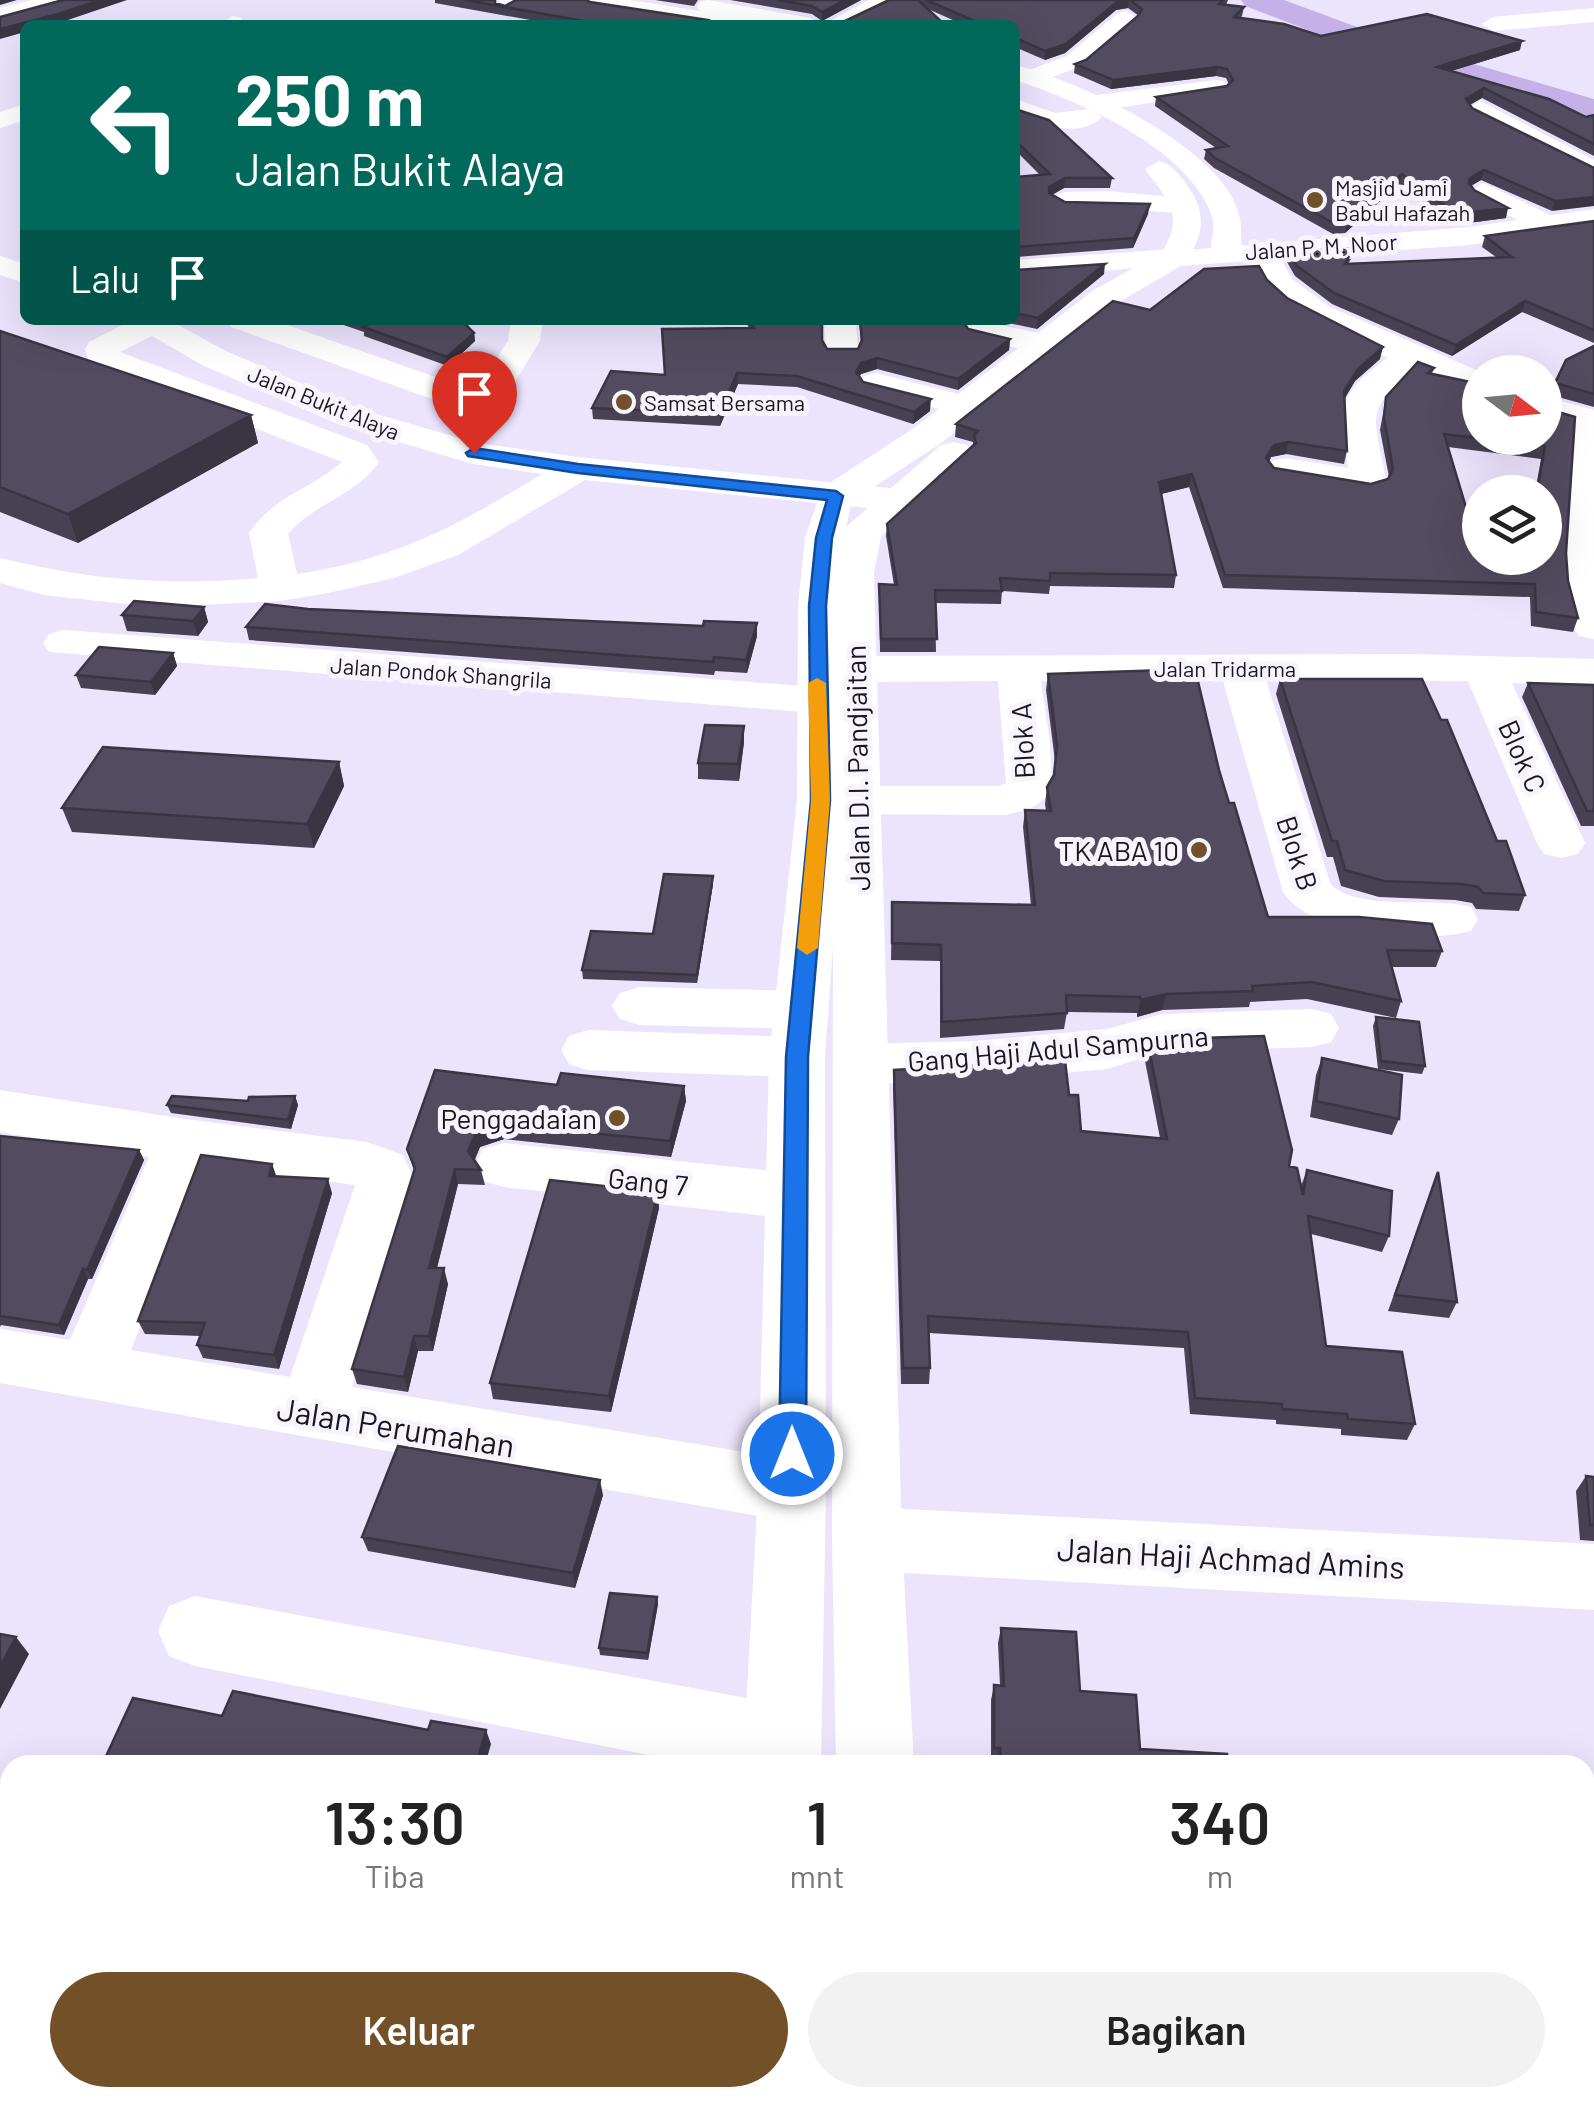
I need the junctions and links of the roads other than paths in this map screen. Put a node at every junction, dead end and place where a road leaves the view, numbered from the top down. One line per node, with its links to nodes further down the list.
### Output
1 (56, 0): 7 (main road)
2 (591, 0): 5 (main road)
3 (671, 0): 6 (main road)
4 (887, 0): 12 (main road)
5 (625, 2): 10 (main road)
6 (717, 3): 11 (main road)
7 (0, 14)
8 (1594, 15): 13 (main road)
9 (1126, 18): 14 (main road)
10 (718, 20)
11 (790, 20)
12 (844, 20)
13 (1493, 24)
14 (1021, 78): 17 (main road)
15 (1216, 87): 17 (main road)
16 (1020, 109): 17 (main road)
17 (1092, 110): 22 (main road); 26 (main road)
18 (1479, 119): 19 (main road)
19 (1584, 166)
20 (1483, 191): 24 (main road)
21 (1064, 200): 22 (main road)
22 (1185, 206): 27 (main road)
23 (1594, 218): 24 (main road, Jalan P. M. Noor)
24 (1556, 224): 25 (main road); 26 (main road, Jalan P. M. Noor)
25 (1594, 236)
26 (1244, 252): 27 (main road, Jalan P. M. Noor); 34 (main road); 47 (main road, Jalan D.I. Pandjaitan)
27 (1173, 258): 28 (main road, Jalan P. M. Noor); 33 (main road, Jalan D.I. Pandjaitan)
28 (1020, 268)
29 (256, 325): 36 (main road)
30 (527, 325): 39 (main road)
31 (155, 326): 38 (main road, Jalan Bukit Alaya); 42 (main road, Jalan Bukit Alaya); 49 (main road)
32 (981, 330): 33 (main road)
33 (1045, 344): 40 (main road, Jalan D.I. Pandjaitan)
34 (1411, 356): 35 (main road); 45 (main road)
35 (1462, 377)
36 (420, 383): 38 (main road); 39 (main road)
37 (876, 383): 40 (main road)
38 (386, 400): 39 (main road, Jalan Bukit Alaya); 42 (main road)
39 (483, 404): 46 (main road, Jalan Bukit Alaya)
40 (966, 406): 47 (main road, Jalan D.I. Pandjaitan)
41 (1562, 411): 43 (main road)
42 (350, 417): 44 (main road, Jalan Bukit Alaya)
43 (1594, 420): 50 (main road)
44 (578, 468): 46 (main road, Jalan Bukit Alaya); 49 (main road)
45 (1285, 469)
46 (727, 472): 47 (main road, Jalan Bukit Alaya); 47 (main road, Jalan Bukit Alaya)
47 (884, 485): 53 (main road, Jalan D.I. Pandjaitan); 57 (main road, Jalan D.I. Pandjaitan)
48 (0, 570): 49 (main road)
49 (280, 589)
50 (1594, 627)
51 (64, 643): 57 (main road, Jalan Pondok Shangrila)
52 (1242, 668): 54 (main road, Jalan Tridarma); 55 (main road, Jalan Tridarma); 60 (main road, Blok B)
53 (857, 669): 54 (main road, Jalan Tridarma); 58 (main road, Jalan D.I. Pandjaitan)
54 (1018, 669): 58 (main road, Blok A)
55 (1484, 670): 56 (main road, Jalan Tridarma); 59 (main road, Blok C)
56 (1594, 672)
57 (818, 700): 58 (main road, Jalan D.I. Pandjaitan)
58 (840, 801): 63 (main road, Jalan D.I. Pandjaitan); 65 (main road, Jalan D.I. Pandjaitan)
59 (1561, 842)
60 (1453, 919)
61 (639, 1006): 63 (main road)
62 (1312, 1028): 65 (main road, Gang Haji Adul Sampurna)
63 (799, 1034): 64 (main road); 69 (main road, Jalan D.I. Pandjaitan)
64 (588, 1050)
65 (863, 1064): 74 (main road, Jalan D.I. Pandjaitan)
66 (0, 1111): 67 (main road)
67 (185, 1141): 71 (main road); 72 (main road)
68 (504, 1165): 69 (main road, Gang 7)
69 (793, 1196): 73 (main road, Jalan D.I. Pandjaitan)
70 (0, 1356): 71 (main road, Jalan Perumahan)
71 (89, 1372): 72 (main road, Jalan Perumahan)
72 (311, 1412): 73 (main road, Jalan Perumahan)
73 (792, 1491): 77 (main road, Jalan D.I. Pandjaitan)
74 (867, 1539): 75 (main road, Jalan Haji Achmad Amins); 78 (main road, Jalan D.I. Pandjaitan)
75 (1594, 1577)
76 (195, 1631): 77 (main road)
77 (783, 1754)
78 (875, 1755)

